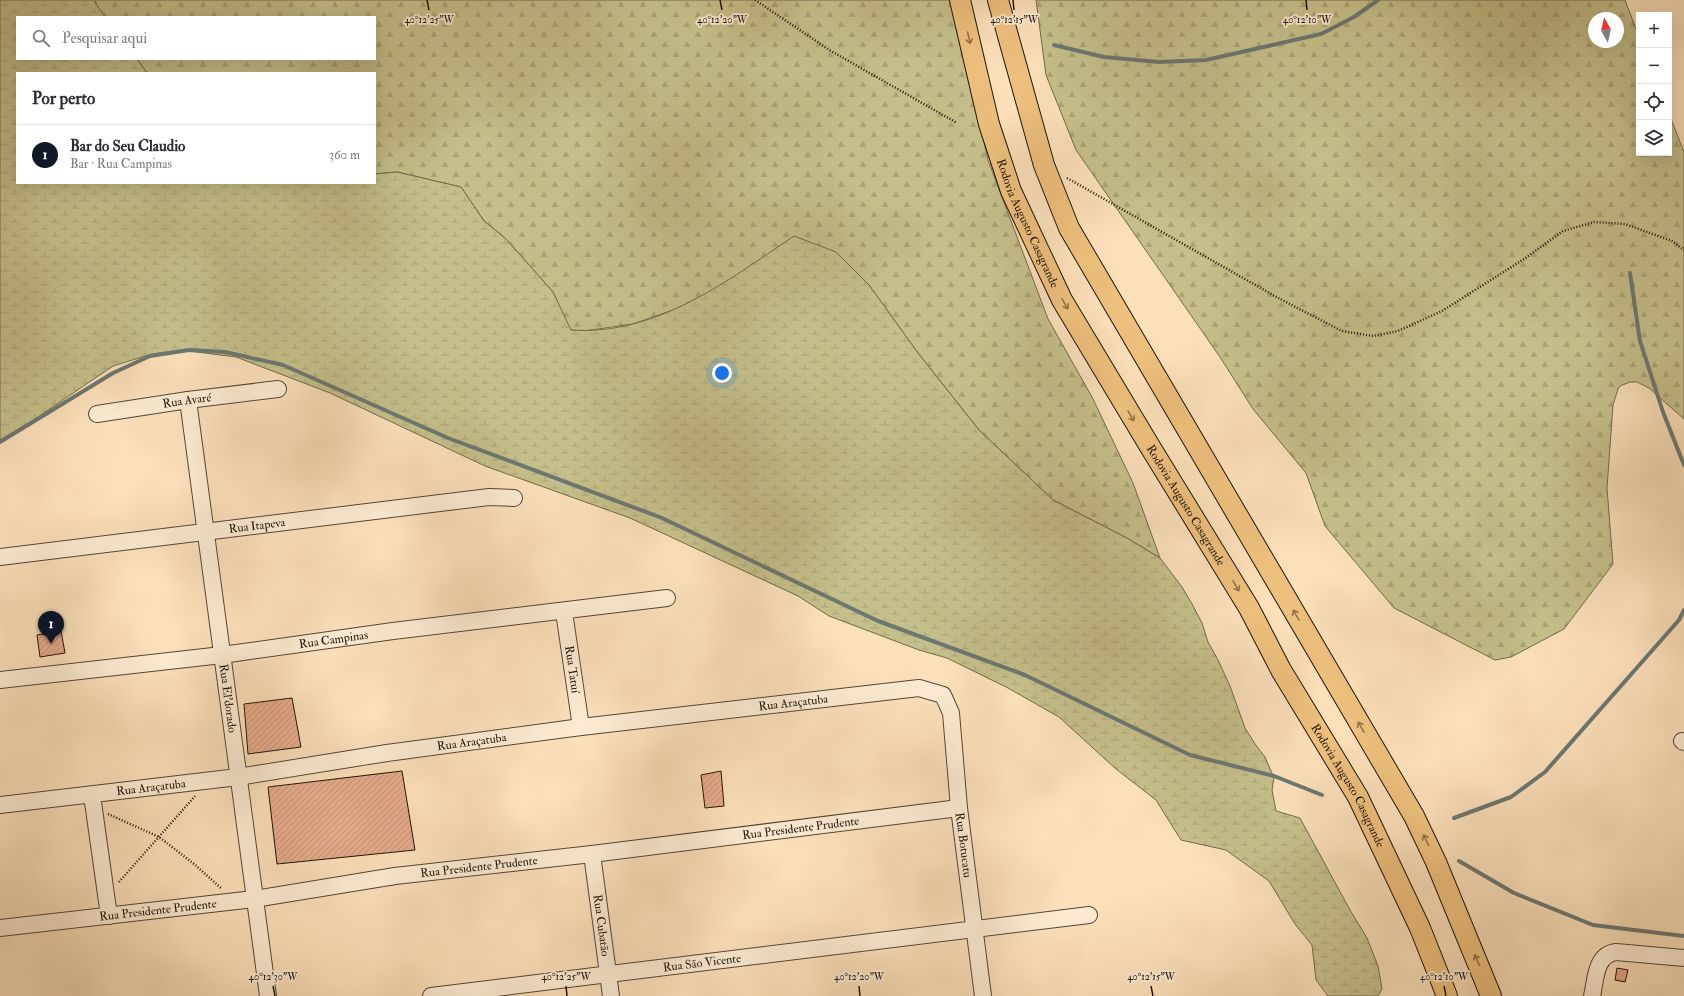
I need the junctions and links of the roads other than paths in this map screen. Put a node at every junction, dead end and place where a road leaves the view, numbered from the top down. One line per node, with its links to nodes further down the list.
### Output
1 (960, 0): 31 (main road, Rodovia Augusto Casagrande, one-way to 31)
2 (998, 1): 32 (main road, one-way to 2)
3 (278, 389): 4 (street, Rua Avaré)
4 (188, 400): 5 (street, Rua Avaré); 7 (street, Rua El'dorado)
5 (97, 414)
6 (514, 498): 7 (street, Rua Itapeva)
7 (206, 532): 8 (street, Rua Itapeva); 11 (street, Rua El'dorado)
8 (0, 557)
9 (667, 598): 10 (street, Rua Campinas)
10 (564, 612): 11 (street, Rua Campinas); 14 (street, Rua Tatuí)
11 (222, 655): 12 (street, Rua Campinas); 15 (street, Rua El'dorado)
12 (0, 680)
13 (943, 695): 14 (street, Rua Araçatuba); 18 (street, Rua Botucatu)
14 (581, 727): 15 (street, Rua Araçatuba)
15 (238, 777): 16 (street, Rua Araçatuba); 20 (street, Rua El'dorado)
16 (93, 801): 17 (street, Rua Araçatuba); 22 (street)
17 (0, 805)
18 (959, 808): 19 (street, Rua Presidente Prudente); 24 (street, Rua Botucatu)
19 (592, 854): 20 (street, Rua Presidente Prudente); 26 (street, Rua Cubatão)
20 (254, 899): 22 (street, Rua Presidente Prudente); 27 (street, Rua El'dorado)
21 (1089, 915): 24 (street, Rua São Vicente)
22 (109, 916): 23 (street, Rua Presidente Prudente)
23 (0, 928)
24 (974, 930): 26 (street, Rua São Vicente); 30 (street, Rua Botucatu)
25 (1684, 958): 33 (street)
26 (609, 974): 28 (street, Rua São Vicente); 29 (street, Rua Cubatão)
27 (268, 996)
28 (431, 996)
29 (611, 996)
30 (983, 996)
31 (1447, 996)
32 (1491, 996)
33 (1592, 996)

